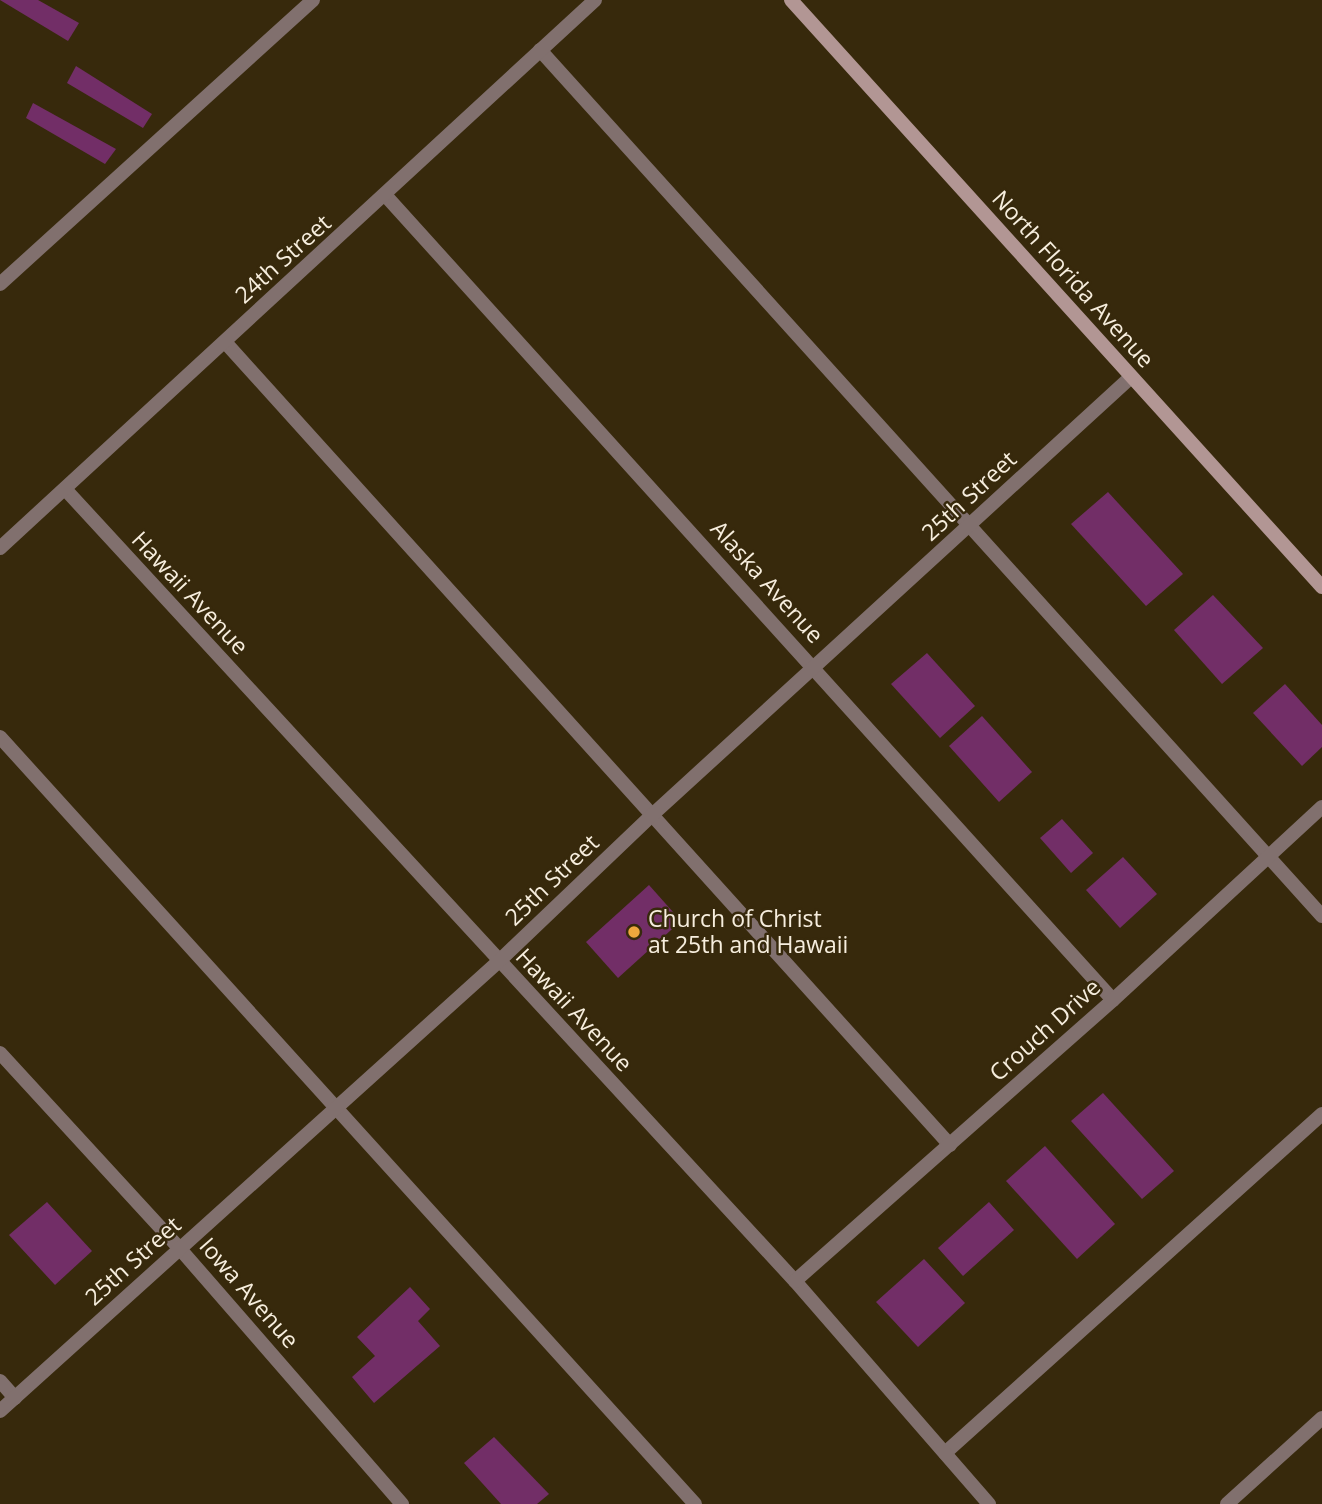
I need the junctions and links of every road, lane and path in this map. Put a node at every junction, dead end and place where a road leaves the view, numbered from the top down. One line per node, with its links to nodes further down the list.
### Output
1 (313, 0): 6 (street)
2 (595, 0): 4 (street, 24th Street)
3 (790, 0): 8 (main road, North Florida Avenue)
4 (540, 50): 5 (street, 24th Street); 10 (street)
5 (386, 196): 7 (street, 24th Street); 13 (street, Alaska Avenue)
6 (0, 284)
7 (225, 342): 9 (street, 24th Street); 16 (street)
8 (1132, 377): 10 (street, 25th Street); 12 (main road, North Florida Avenue)
9 (65, 489): 11 (street, 24th Street); 19 (street, Hawaii Avenue)
10 (970, 526): 13 (street, 25th Street); 17 (street)
11 (0, 548)
12 (1322, 587)
13 (816, 669): 16 (street, 25th Street); 20 (street, Alaska Avenue)
14 (0, 737): 22 (street)
15 (1322, 807): 17 (street, Crouch Drive)
16 (651, 816): 19 (street, 25th Street); 24 (street)
17 (1268, 857): 18 (street); 20 (street, Crouch Drive)
18 (1322, 916)
19 (498, 962): 22 (street, 25th Street); 26 (street, Hawaii Avenue)
20 (1113, 1000): 24 (street, Crouch Drive)
21 (0, 1053): 25 (street, Iowa Avenue)
22 (336, 1109): 25 (street, 25th Street); 33 (street)
23 (1322, 1114): 31 (street)
24 (950, 1145): 26 (street, Crouch Drive)
25 (181, 1250): 28 (street, 25th Street); 32 (street, Iowa Avenue)
26 (795, 1282): 31 (street, Hawaii Avenue)
27 (0, 1381): 28 (street)
28 (15, 1398): 29 (street, 25th Street)
29 (0, 1412)
30 (1322, 1419): 35 (street)
31 (944, 1452): 34 (street, Hawaii Avenue)
32 (402, 1504)
33 (695, 1504)
34 (989, 1504)
35 (1227, 1504)

